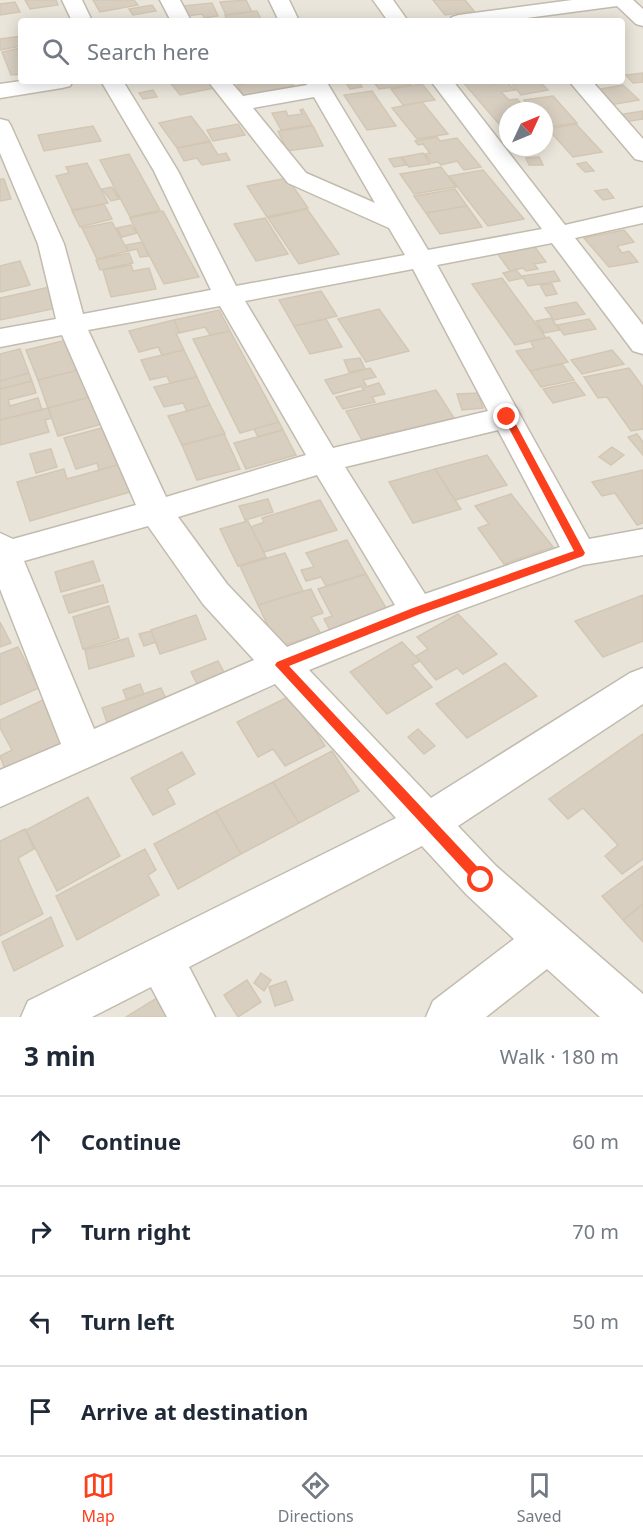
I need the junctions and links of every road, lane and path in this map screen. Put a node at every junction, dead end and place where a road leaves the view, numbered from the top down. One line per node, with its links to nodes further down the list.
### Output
1 (72, 0): 8 (street)
2 (170, 0): 9 (street)
3 (279, 0): 10 (street)
4 (383, 0): 11 (street)
5 (616, 0): 7 (street)
6 (622, 0): 13 (street)
7 (520, 12): 12 (street)
8 (81, 18)
9 (179, 18)
10 (288, 18)
11 (396, 18)
12 (479, 18)
13 (643, 20)
14 (43, 84): 20 (street)
15 (114, 84): 28 (street)
16 (221, 84): 21 (street)
17 (444, 84): 26 (street)
18 (583, 84): 23 (street)
19 (316, 85): 21 (street); 25 (street)
20 (0, 91)
21 (238, 104): 25 (street)
22 (0, 126): 29 (street)
23 (643, 154)
24 (643, 215): 26 (street)
25 (397, 222): 27 (street)
26 (559, 234): 27 (street); 31 (street)
27 (421, 260): 28 (street); 32 (street)
28 (228, 296): 29 (street); 33 (street)
29 (72, 326): 30 (street); 34 (street)
30 (0, 338)
31 (643, 345)
32 (507, 417): 33 (street); 37 (street)
33 (325, 461): 34 (street); 38 (street)
34 (156, 512): 36 (street); 39 (street)
35 (643, 542): 37 (street)
36 (2, 550): 41 (street)
37 (580, 553): 38 (street)
38 (417, 611): 39 (street)
39 (280, 665): 41 (street); 43 (street)
40 (640, 692): 43 (street)
41 (84, 752): 42 (street)
42 (0, 789)
43 (429, 822): 44 (street); 45 (street)
44 (549, 940): 48 (street); 49 (street)
45 (159, 957): 46 (street); 47 (street)
46 (44, 1017)
47 (192, 1017)
48 (449, 1017)
49 (634, 1017)

